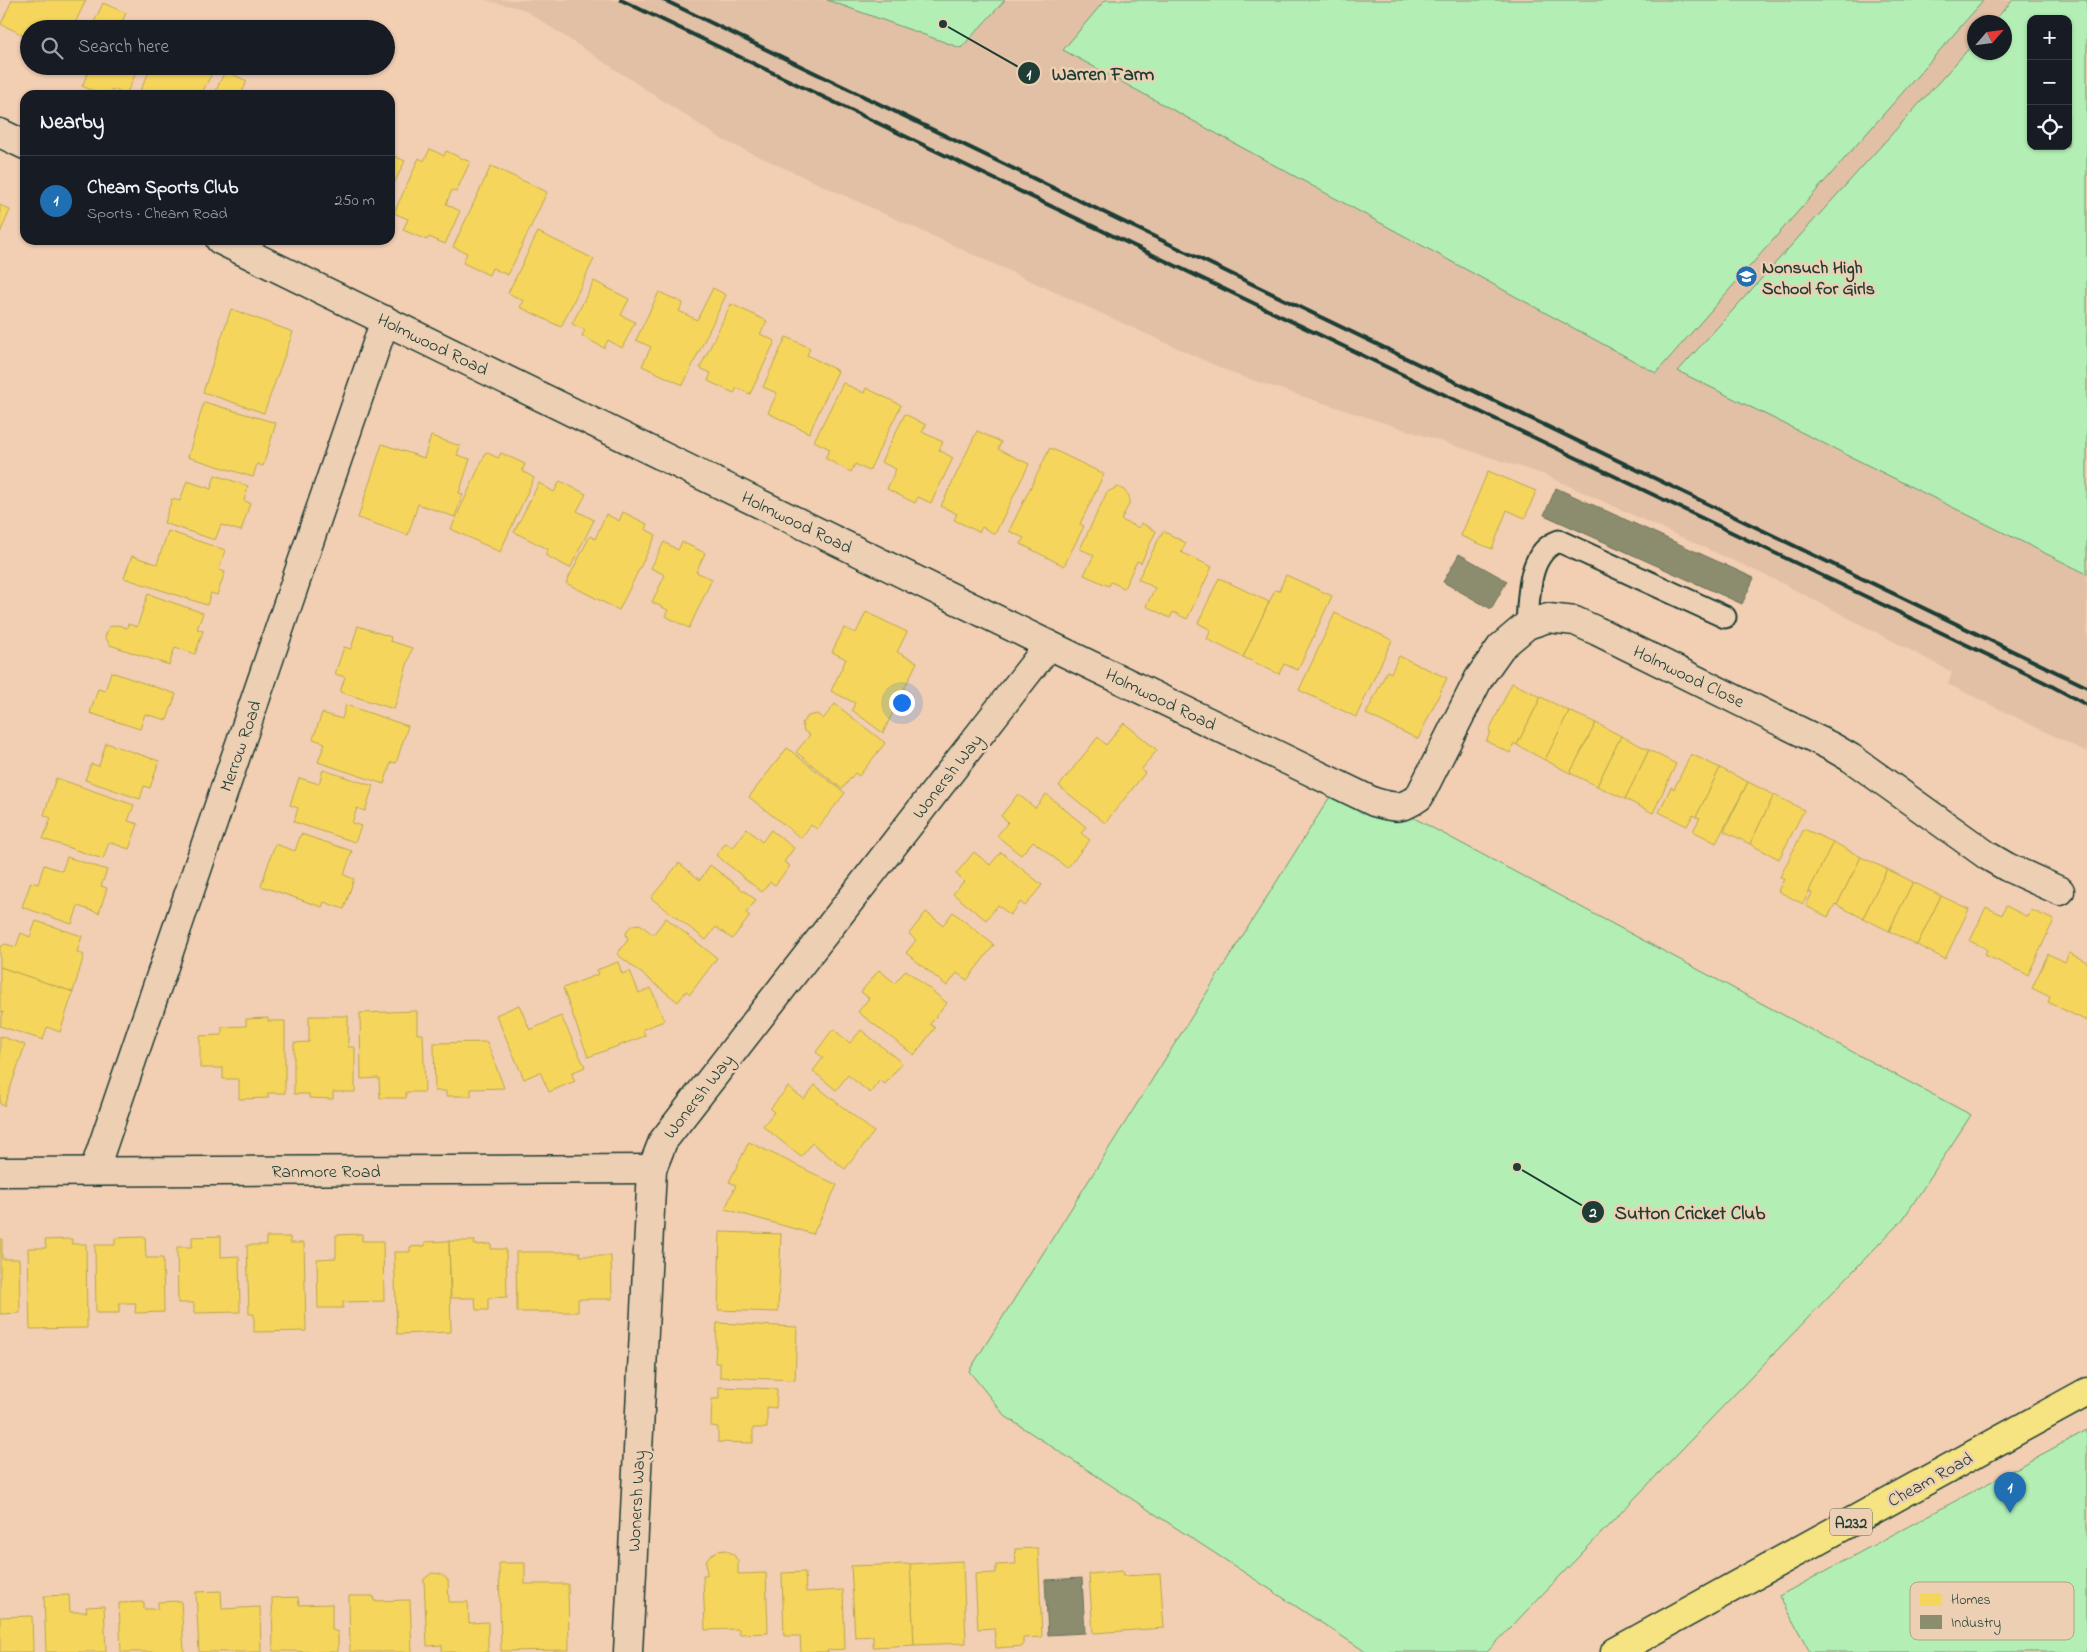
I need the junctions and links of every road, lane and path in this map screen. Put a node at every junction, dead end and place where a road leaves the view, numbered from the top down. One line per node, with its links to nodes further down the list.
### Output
1 (0, 133): 2 (street)
2 (20, 143)
3 (230, 245): 4 (street, Holmwood Road)
4 (385, 320): 7 (street, Holmwood Road); 11 (street, Merrow Road)
5 (1725, 617): 6 (lane)
6 (1527, 625): 8 (street, Holmwood Close); 9 (street, Holmwood Close)
7 (1049, 645): 8 (street, Holmwood Road); 10 (street, Wonersh Way)
8 (1374, 802)
9 (2060, 891)
10 (652, 1169): 11 (street, Ranmore Road); 14 (street, Wonersh Way)
11 (94, 1171): 12 (street, Ranmore Road)
12 (0, 1172)
13 (2087, 1392): 15 (highway, Cheam Road / A232)
14 (628, 1652)
15 (1616, 1652)

